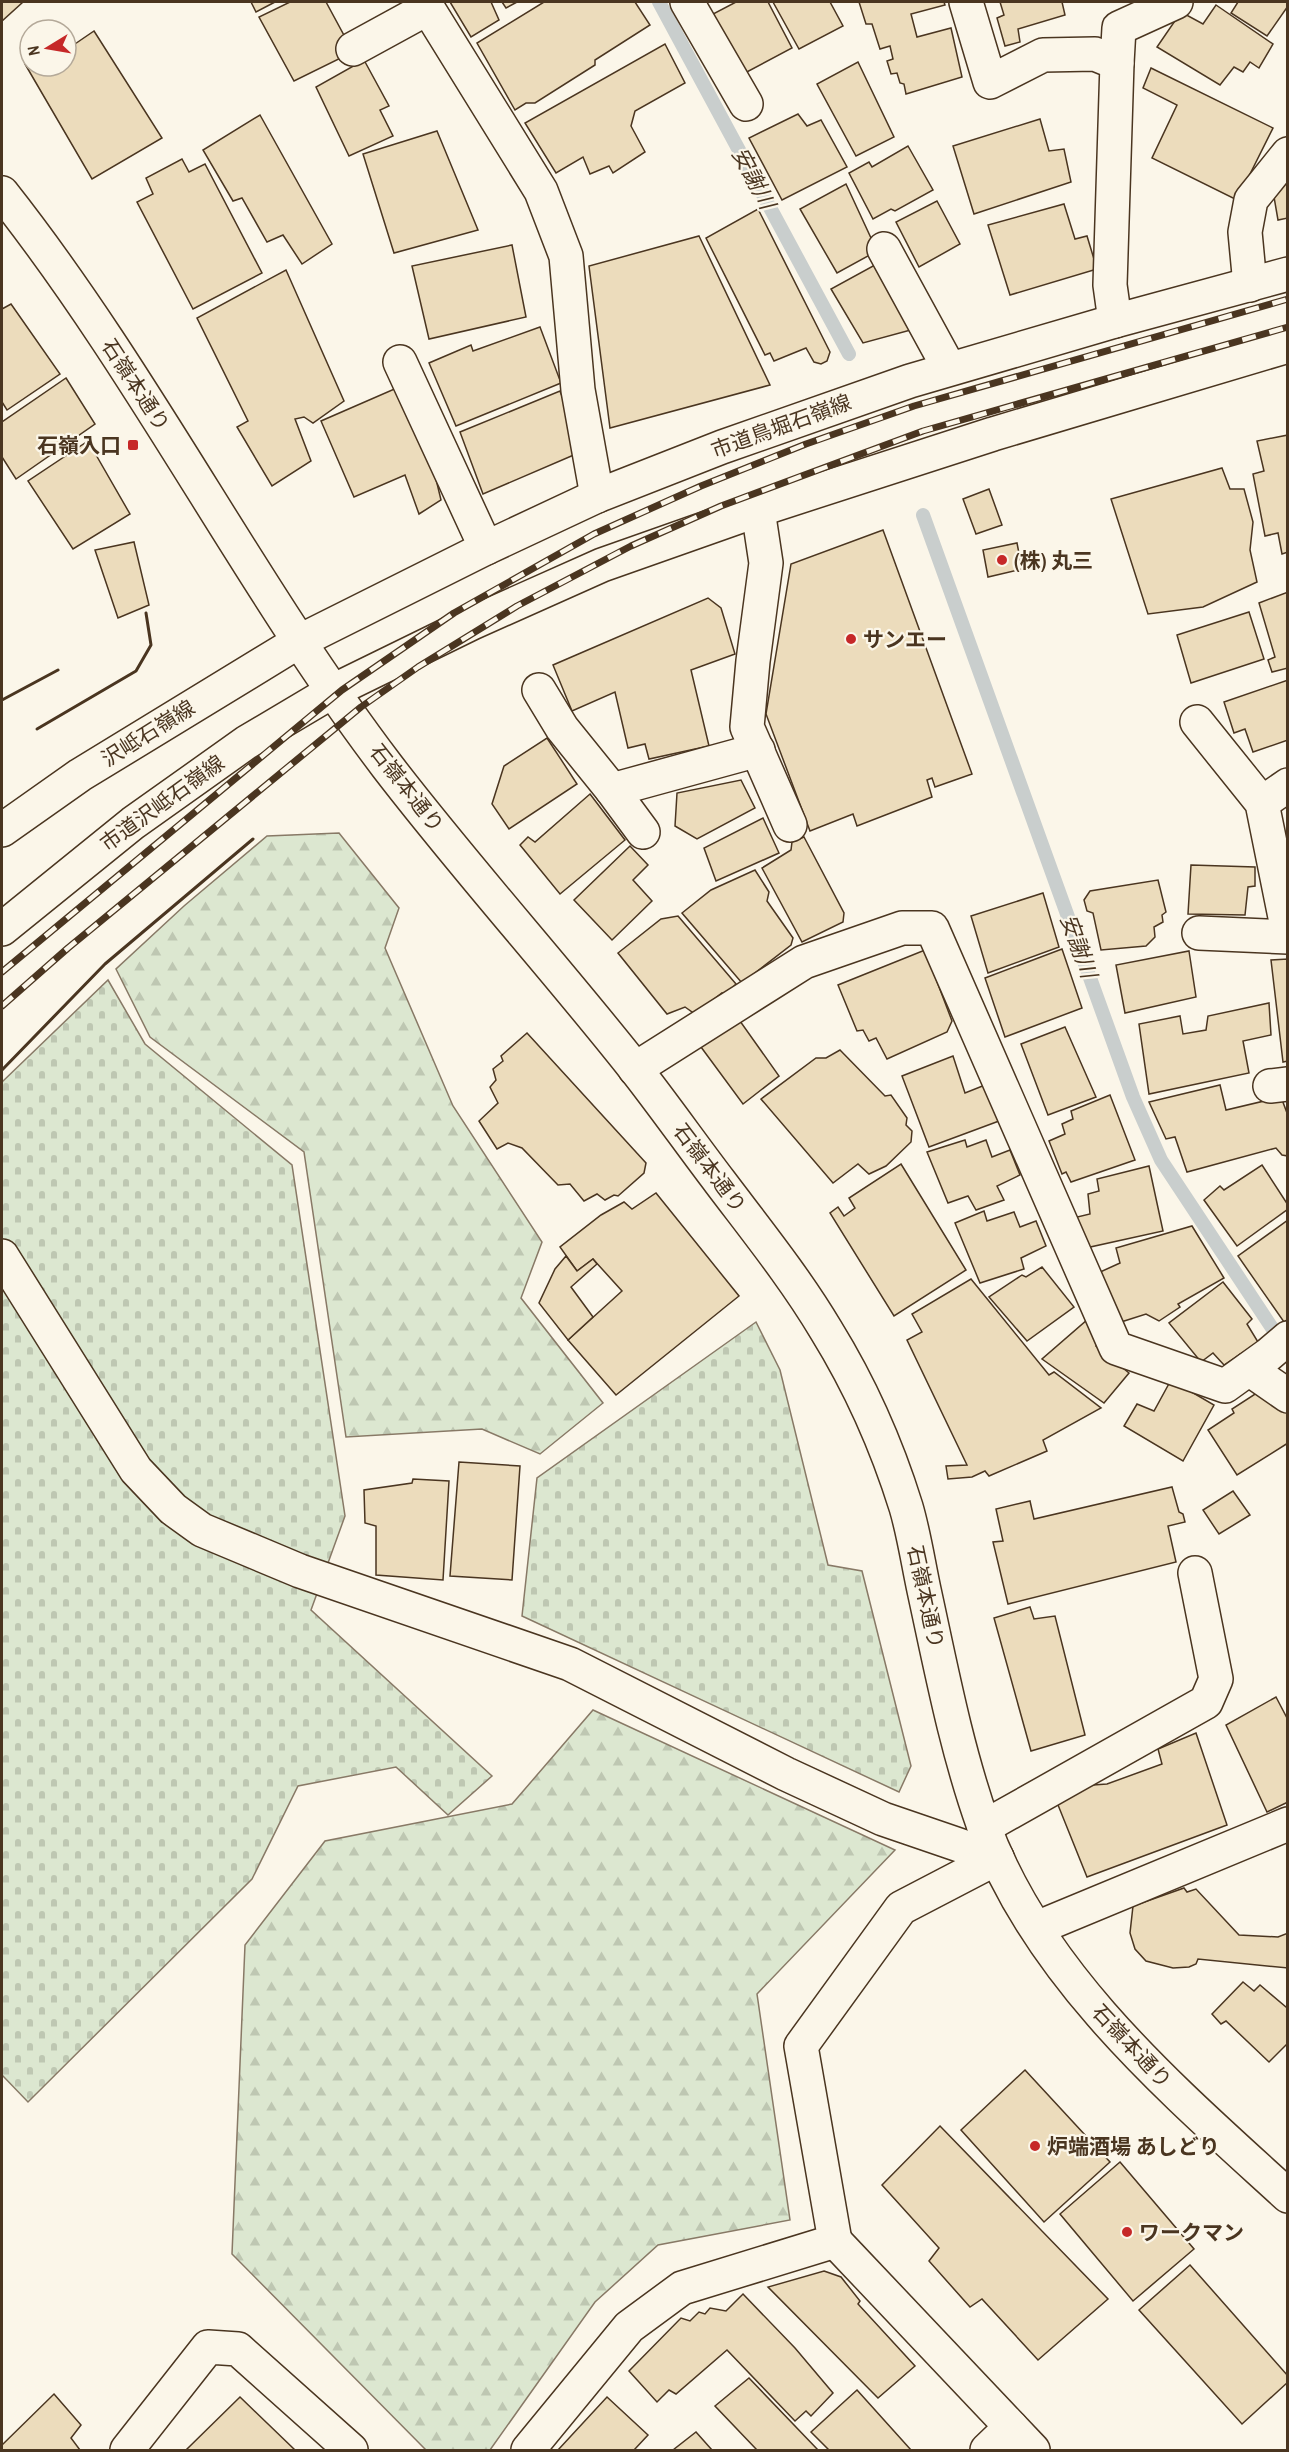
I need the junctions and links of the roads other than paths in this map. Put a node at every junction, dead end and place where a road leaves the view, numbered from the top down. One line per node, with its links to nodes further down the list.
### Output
1 (687, 2): 7 (street)
2 (966, 2): 6 (street)
3 (1176, 2): 6 (street)
4 (426, 5): 5 (street); 17 (street)
5 (353, 49)
6 (1117, 63): 13 (street)
7 (746, 104)
8 (1287, 154): 12 (street)
9 (2, 194): 20 (street, 石嶺本通り)
10 (884, 249): 16 (street)
11 (1287, 274): 12 (street, 市道鳥堀石嶺線)
12 (1250, 285): 13 (street, 市道鳥堀石嶺線)
13 (1115, 321): 16 (street, 市道鳥堀石嶺線)
14 (1287, 346): 18 (street)
15 (400, 362): 19 (street)
16 (950, 368): 17 (street, 市道鳥堀石嶺線)
17 (597, 496): 19 (street, 市道鳥堀石嶺線)
18 (758, 510): 22 (street); 24 (street)
19 (486, 548): 20 (street, 市道鳥堀石嶺線)
20 (298, 642): 22 (street, 石嶺本通り); 28 (street, 沢岻石嶺線)
21 (538, 690): 25 (street)
22 (333, 691): 30 (street, 市道沢岻石嶺線); 34 (street, 石嶺本通り)
23 (1197, 722): 26 (street)
24 (758, 750): 25 (street); 27 (street)
25 (612, 790): 29 (street)
26 (1275, 794): 31 (street)
27 (790, 825)
28 (2, 830)
29 (643, 832)
30 (2, 929)
31 (1287, 932)
32 (1199, 933): 33 (street)
33 (1287, 937)
34 (636, 1069): 36 (street); 40 (street, 石嶺本通り)
35 (2, 1256): 41 (street)
36 (1268, 1354): 37 (street)
37 (1287, 1396)
38 (1195, 1573): 40 (street)
39 (1287, 1824): 42 (street)
40 (984, 1827): 41 (street, 石嶺本通り)
41 (997, 1858): 42 (street, 石嶺本通り); 44 (street)
42 (1037, 1928): 43 (street, 石嶺本通り)
43 (1287, 2196)
44 (835, 2241): 45 (street); 48 (street)
45 (1011, 2427): 49 (street); 50 (street)
46 (127, 2451): 47 (street)
47 (351, 2451)
48 (528, 2451)
49 (987, 2451)
50 (1033, 2451)

